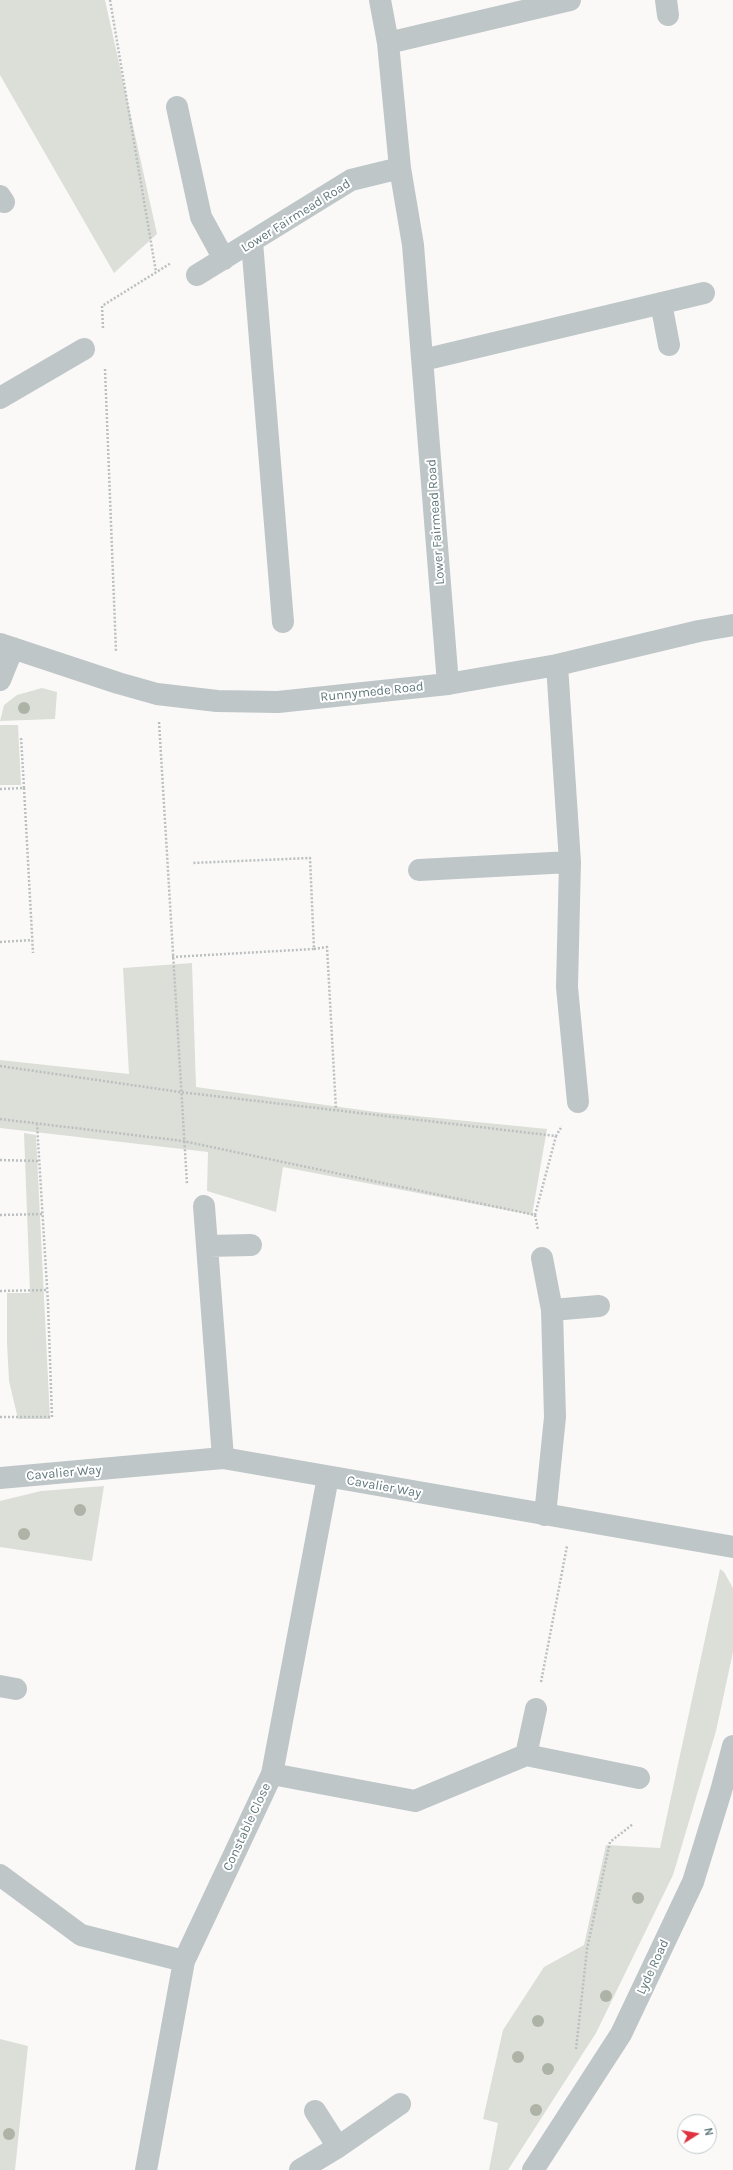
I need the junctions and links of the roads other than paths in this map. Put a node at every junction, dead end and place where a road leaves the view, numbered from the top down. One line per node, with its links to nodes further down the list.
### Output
1 (380, 0): 3 (street, Lower Fairmead Road)
2 (570, 0): 3 (street)
3 (388, 44): 5 (street, Lower Fairmead Road)
4 (177, 107): 7 (street)
5 (400, 168): 6 (street, Lower Fairmead Road); 13 (street, Lower Fairmead Road)
6 (252, 242): 7 (street, Lower Fairmead Road); 15 (street)
7 (224, 259): 8 (street, Lower Fairmead Road)
8 (197, 275)
9 (704, 293): 10 (street)
10 (661, 303): 11 (street); 13 (street)
11 (669, 345)
12 (84, 349): 14 (street)
13 (423, 360): 20 (street, Lower Fairmead Road)
14 (0, 398)
15 (283, 622)
16 (733, 625): 18 (street, Runnymede Road)
17 (6, 646): 19 (street, Runnymede Road); 20 (street, Runnymede Road)
18 (557, 665): 20 (street, Runnymede Road); 21 (street)
19 (0, 680)
20 (448, 684)
21 (570, 862): 22 (street); 23 (street)
22 (419, 870)
23 (578, 1102)
24 (204, 1206): 26 (street)
25 (251, 1245): 26 (street)
26 (208, 1246): 30 (street)
27 (542, 1258): 29 (street)
28 (599, 1306): 29 (street)
29 (552, 1310): 33 (street)
30 (223, 1458): 31 (street, Cavalier Way); 32 (street, Cavalier Way)
31 (328, 1477): 33 (street, Cavalier Way); 38 (street, Constable Close)
32 (0, 1478)
33 (545, 1515): 34 (street, Cavalier Way)
34 (733, 1547)
35 (536, 1710): 37 (street)
36 (733, 1746): 47 (street, Lyde Road)
37 (526, 1755): 38 (street); 39 (street)
38 (272, 1774): 41 (street, Constable Close)
39 (639, 1778)
40 (0, 1875): 41 (street)
41 (184, 1961): 45 (street, Constable Close)
42 (400, 2104): 44 (street)
43 (315, 2111): 44 (street)
44 (338, 2147): 46 (street)
45 (146, 2170)
46 (300, 2170)
47 (533, 2170)

